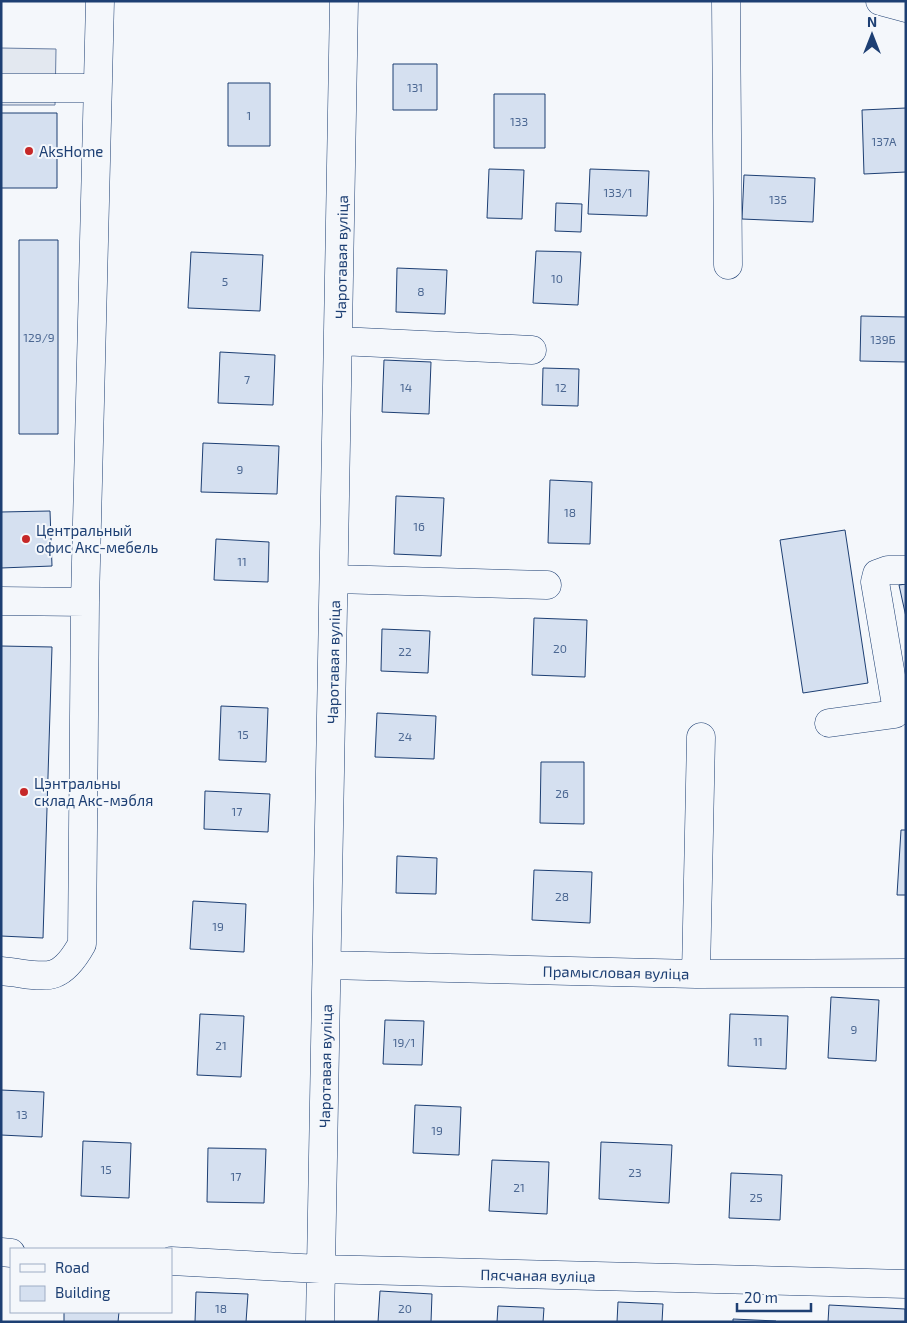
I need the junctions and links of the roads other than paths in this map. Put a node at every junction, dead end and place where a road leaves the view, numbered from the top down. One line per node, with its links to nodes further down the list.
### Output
1 (100, 1): 7 (street)
2 (344, 1): 9 (street, Чаротавая вуліца)
3 (726, 1): 8 (street)
4 (880, 1): 5 (street)
5 (906, 8)
6 (1, 88): 7 (street)
7 (97, 88): 15 (street)
8 (728, 265)
9 (340, 341): 10 (street); 12 (street, Чаротавая вуліца)
10 (532, 350)
11 (906, 570): 16 (street)
12 (335, 579): 13 (street); 18 (street, Чаротавая вуліца)
13 (547, 585)
14 (1, 601): 15 (street)
15 (86, 602): 19 (street)
16 (830, 723)
17 (701, 737): 21 (street)
18 (327, 965): 21 (street, Прамысловая вуліца); 23 (street, Чаротавая вуліца)
19 (1, 971)
20 (906, 973): 21 (street, Прамысловая вуліца)
21 (696, 974)
22 (172, 1261): 23 (street, Пясчаная вуліца)
23 (320, 1269): 24 (street, Пясчаная вуліца); 25 (street, Чаротавая вуліца)
24 (906, 1284)
25 (320, 1322)

